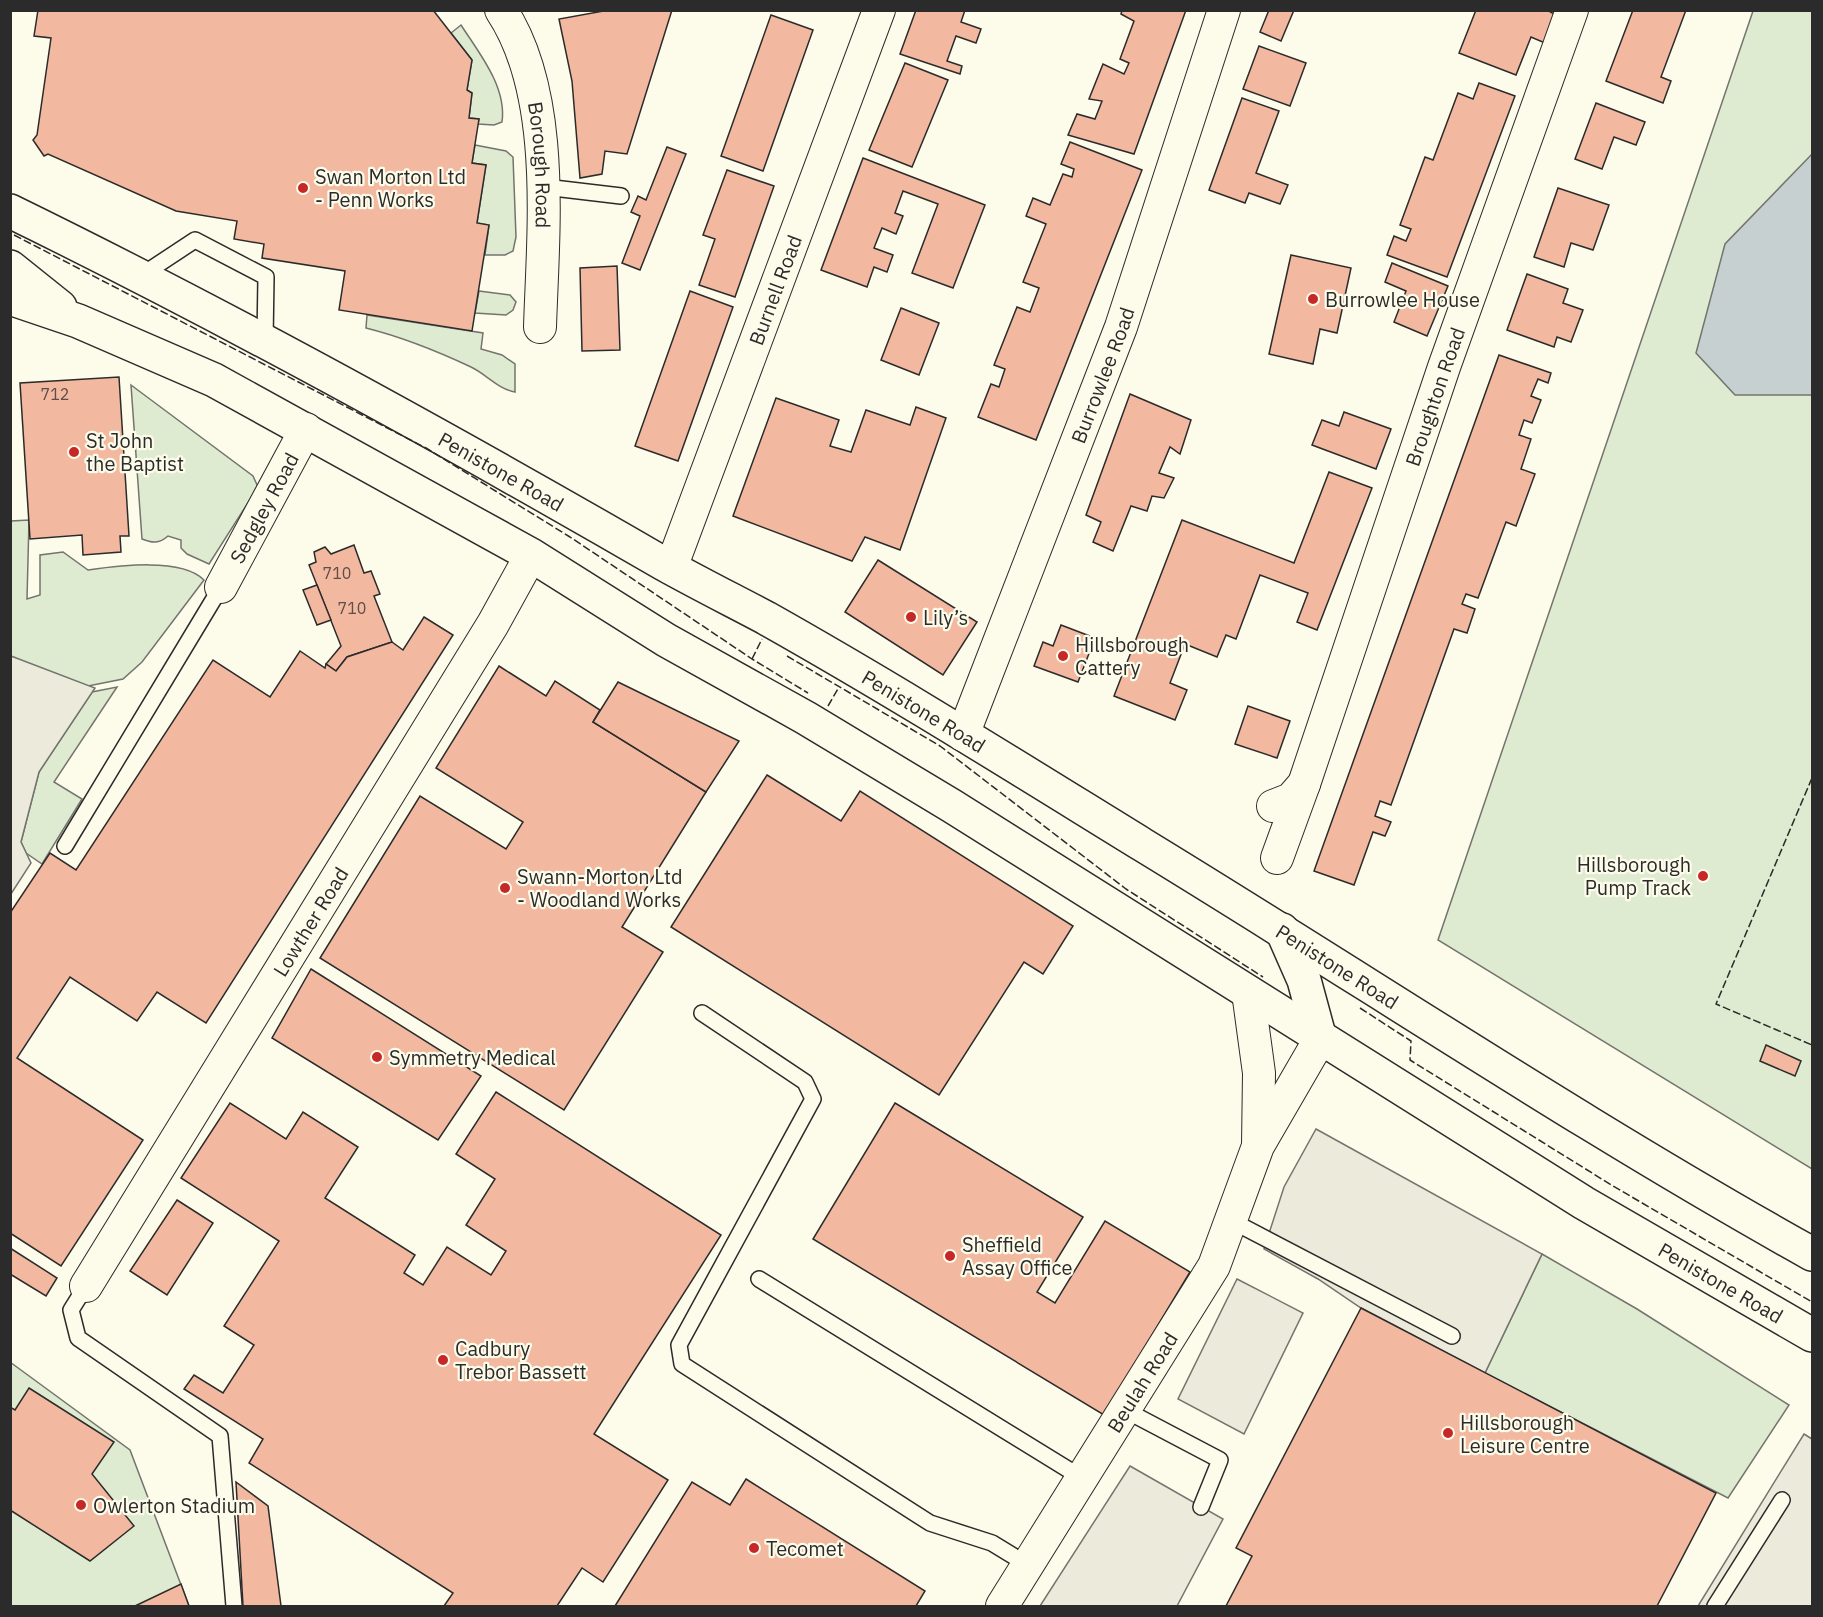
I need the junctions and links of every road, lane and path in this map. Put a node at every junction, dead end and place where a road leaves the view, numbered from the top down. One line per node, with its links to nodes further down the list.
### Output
1 (501, 10): 5 (street, Borough Road)
2 (879, 10): 16 (street, Burnell Road)
3 (1224, 10): 18 (street, Burrowlee Road)
4 (1572, 10): 19 (street, Broughton Road)
5 (545, 187): 6 (lane); 12 (street, Borough Road)
6 (621, 196)
7 (10, 211): 9 (highway, Penistone Road)
8 (10, 267): 11 (highway)
9 (142, 275): 13 (highway, Penistone Road); 13 (lane)
10 (10, 298): 11 (highway, Penistone Road)
11 (78, 321): 14 (highway, Penistone Road)
12 (540, 327)
13 (265, 340): 16 (highway, Penistone Road)
14 (306, 429): 15 (highway, Penistone Road); 17 (street, Sedgley Road)
15 (531, 555): 24 (highway, Penistone Road); 31 (street, Lowther Road)
16 (671, 568): 18 (highway, Penistone Road)
17 (221, 587): 21 (lane)
18 (963, 735): 23 (highway, Penistone Road)
19 (1304, 784): 20 (street); 22 (street, Broughton Road)
20 (1273, 806)
21 (64, 846)
22 (1277, 858)
23 (1282, 930): 26 (highway); 29 (highway, Penistone Road)
24 (1248, 992): 26 (highway, Penistone Road); 27 (street, Beulah Road)
25 (702, 1013): 38 (lane)
26 (1320, 1038): 27 (street, Beulah Road); 32 (highway, Penistone Road)
27 (1257, 1146): 28 (street, Beulah Road)
28 (1232, 1221): 33 (lane); 34 (street, Beulah Road)
29 (1812, 1254)
30 (759, 1280): 35 (lane)
31 (86, 1286): 39 (lane)
32 (1812, 1335)
33 (1452, 1336)
34 (1125, 1410): 35 (street, Beulah Road); 37 (lane)
35 (1082, 1478): 38 (street, Beulah Road)
36 (1782, 1500): 41 (lane)
37 (1201, 1507)
38 (1028, 1565): 40 (street, Beulah Road)
39 (234, 1606)
40 (1002, 1606)
41 (1715, 1606)

